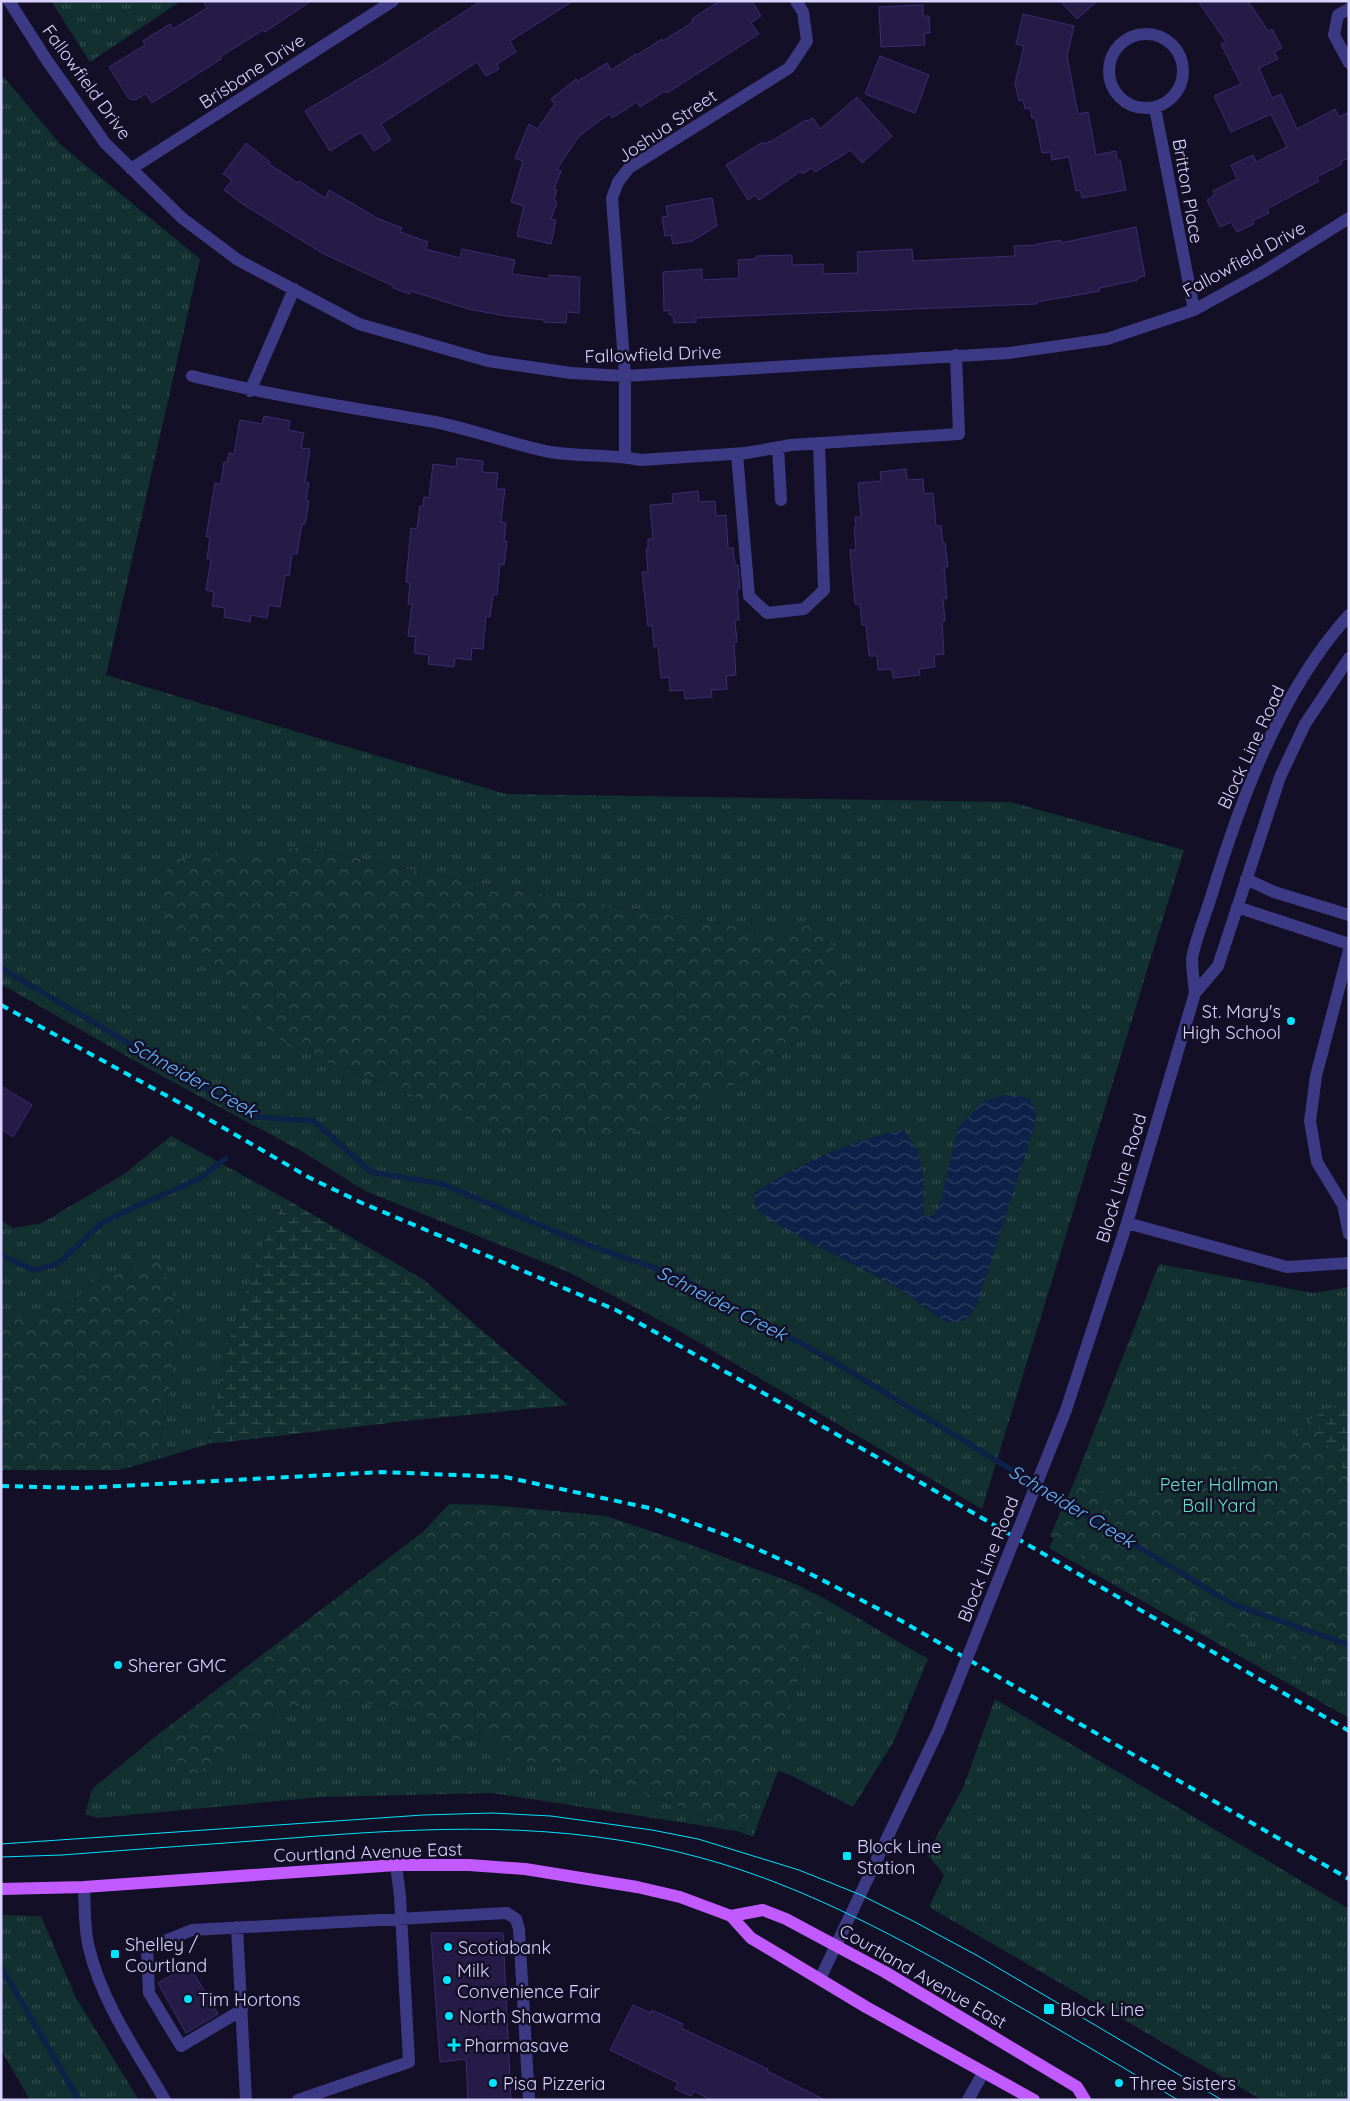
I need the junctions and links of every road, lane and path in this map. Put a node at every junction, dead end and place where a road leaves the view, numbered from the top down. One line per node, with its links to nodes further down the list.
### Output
1 (9, 1): 7 (street, Fallowfield Drive)
2 (393, 1): 7 (street, Brisbane Drive)
3 (796, 1): 13 (street, Joshua Street)
4 (1349, 9): 5 (street)
5 (1349, 63)
6 (1155, 108): 6 (street); 10 (street, Britton Place)
7 (131, 169): 9 (street, Fallowfield Drive)
8 (1349, 218): 10 (street, Fallowfield Drive)
9 (294, 289): 13 (street, Fallowfield Drive); 14 (street)
10 (1194, 310): 11 (street, Fallowfield Drive)
11 (956, 355): 13 (street, Fallowfield Drive); 15 (street)
12 (192, 376): 14 (street)
13 (625, 376): 18 (street, Joshua Street)
14 (250, 391): 18 (street)
15 (819, 443): 16 (street); 17 (street)
16 (778, 447): 17 (street); 19 (street)
17 (737, 454): 18 (street)
18 (624, 457)
19 (781, 500)
20 (1349, 615): 27 (street, Block Line Road)
21 (1349, 658): 22 (street, Block Line Road)
22 (1246, 879): 23 (street, Block Line Road); 24 (street)
23 (1237, 907): 25 (street); 27 (street, Block Line Road)
24 (1349, 915)
25 (1349, 944)
26 (1349, 950): 29 (street)
27 (1195, 993): 28 (street, Block Line Road)
28 (1127, 1223): 30 (street); 37 (street, Block Line Road, bridge)
29 (1349, 1234)
30 (1349, 1263)
31 (396, 1865): 32 (main road, Courtland Avenue East); 34 (main road, Courtland Avenue East); 35 (street)
32 (84, 1887): 33 (main road, Courtland Avenue East); 41 (street)
33 (1, 1889)
34 (731, 1916): 37 (main road, Courtland Avenue East); 38 (main road, Courtland Avenue East)
35 (401, 1919): 36 (street); 43 (street); 44 (street)
36 (237, 1927): 39 (street); 39 (street)
37 (836, 1946): 38 (street, Block Line Road); 47 (main road, Courtland Avenue East)
38 (820, 1980): 40 (main road, Courtland Avenue East)
39 (242, 2010): 42 (street)
40 (983, 2073): 45 (street); 46 (main road, Courtland Avenue East)
41 (166, 2100)
42 (246, 2100)
43 (298, 2100)
44 (529, 2100)
45 (968, 2100)
46 (1034, 2100)
47 (1085, 2100)

